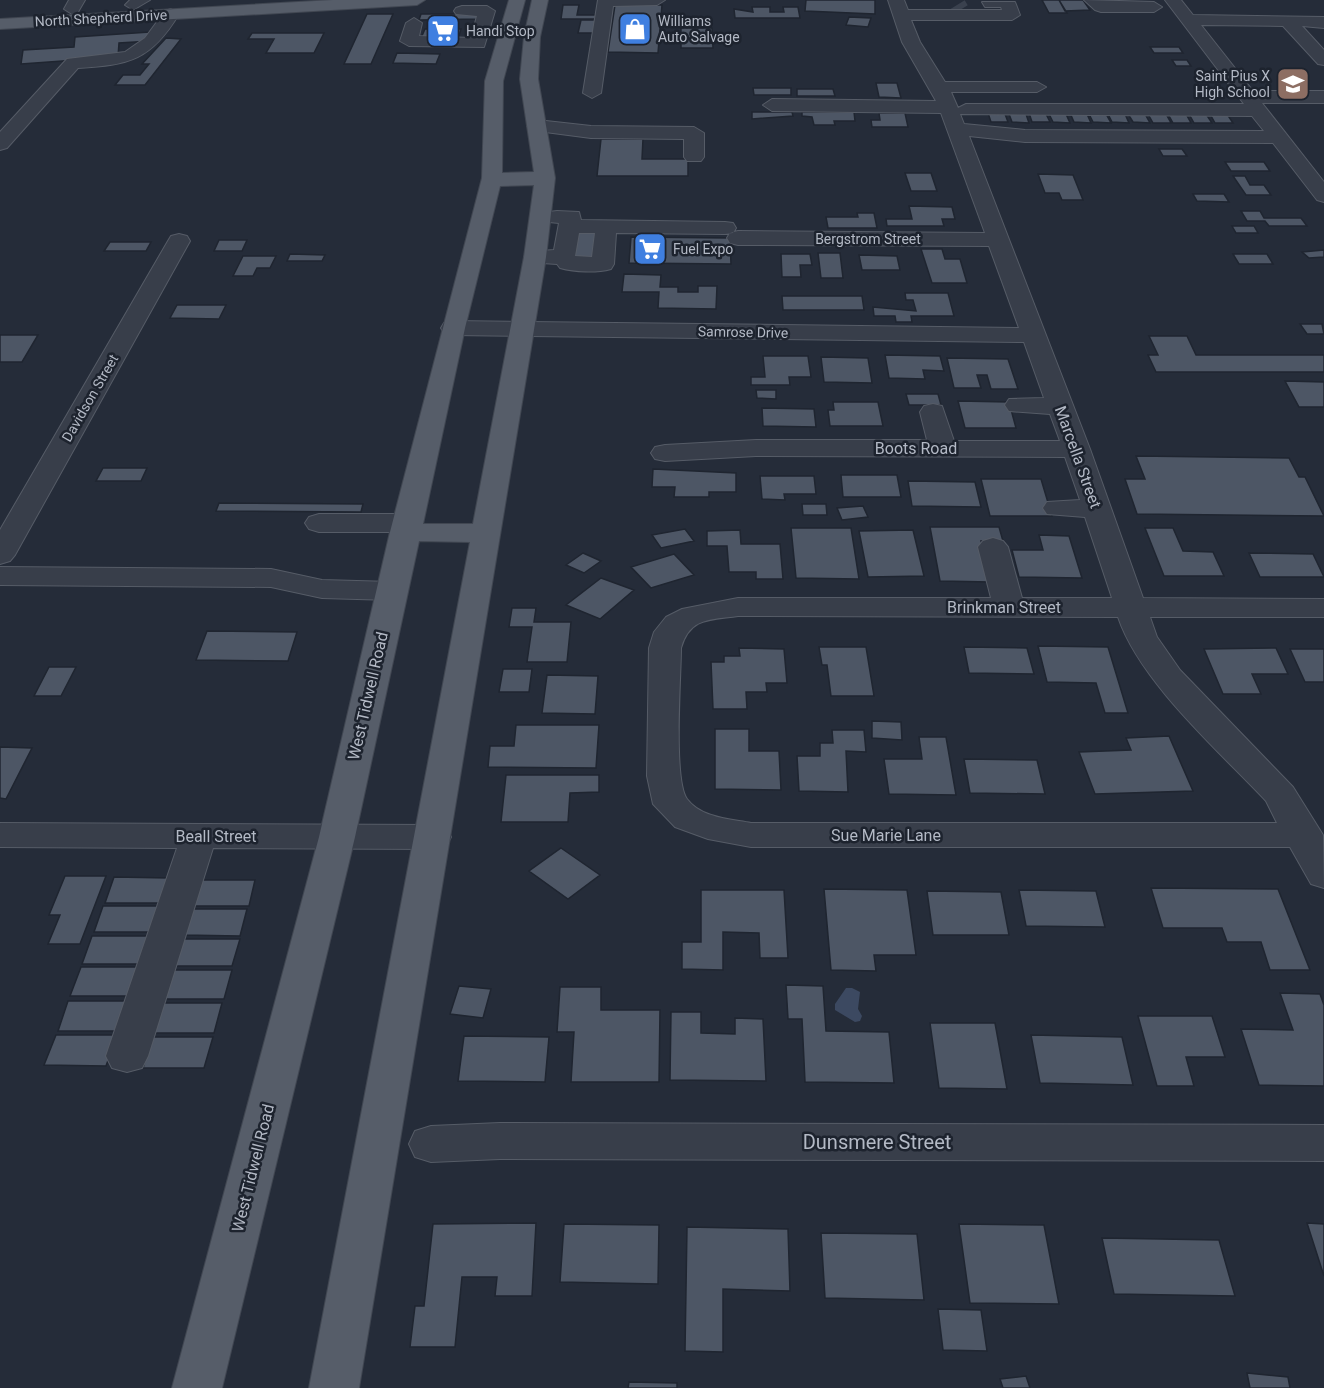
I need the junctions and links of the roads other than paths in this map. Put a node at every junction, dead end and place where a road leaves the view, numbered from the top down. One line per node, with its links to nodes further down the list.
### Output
1 (243, 0): 11 (main road, North Shepherd Drive)
2 (258, 0): 18 (main road)
3 (540, 0): 25 (main road)
4 (606, 0): 5 (street); 29 (street)
5 (657, 0)
6 (1092, 0): 9 (street)
7 (137, 3): 8 (main road, North Shepherd Drive); 11 (main road, North Shepherd Drive)
8 (75, 4): 16 (main road, North Shepherd Drive)
9 (1151, 4): 13 (street)
10 (461, 5): 15 (street); 21 (street)
11 (177, 6): 15 (main road, North Shepherd Drive); 18 (main road, North Shepherd Drive); 23 (main road); 37 (street)
12 (992, 6): 14 (street)
13 (1180, 9): 17 (street); 31 (street)
14 (908, 10): 33 (street, Marcella Street)
15 (427, 13): 21 (street); 21 (street)
16 (0, 14)
17 (1288, 21): 19 (street); 24 (street)
18 (36, 22): 20 (main road, North Shepherd Drive); 22 (main road)
19 (1323, 22)
20 (0, 24)
21 (500, 25): 26 (main road, West Tidwell Road)
22 (0, 29)
23 (0, 37)
24 (1324, 60)
25 (529, 79): 26 (main road); 35 (main road)
26 (494, 81): 40 (main road, West Tidwell Road)
27 (1054, 87): 33 (street)
28 (1221, 88): 31 (street)
29 (592, 93)
30 (1324, 98): 31 (street)
31 (1251, 101): 33 (street); 34 (street); 36 (street)
32 (772, 105): 33 (street)
33 (948, 108): 36 (street); 45 (street, Marcella Street)
34 (1324, 110)
35 (537, 126): 38 (street); 39 (main road)
36 (1279, 137): 41 (street)
37 (0, 144)
38 (694, 157)
39 (545, 178): 40 (main road); 42 (main road)
40 (492, 180): 47 (main road, West Tidwell Road)
41 (1323, 193)
42 (555, 221): 43 (street, Bergstrom Street); 46 (main road)
43 (606, 226): 45 (street, Bergstrom Street); 46 (street)
44 (179, 240): 64 (street, Davidson Street)
45 (999, 240): 49 (street, Marcella Street)
46 (550, 257): 48 (main road)
47 (453, 328): 48 (street, Samrose Drive); 61 (main road, West Tidwell Road)
48 (521, 330): 49 (street, Samrose Drive); 62 (main road)
49 (1033, 335): 51 (street, Marcella Street)
50 (1018, 405): 51 (street)
51 (1060, 406): 56 (street, Marcella Street)
52 (933, 412): 55 (street)
53 (754, 421): 54 (street)
54 (756, 448): 55 (street, Boots Road); 57 (street, Boots Road)
55 (943, 449): 56 (street, Boots Road)
56 (1076, 449): 59 (street, Marcella Street)
57 (665, 453)
58 (1057, 508): 59 (street)
59 (1097, 508): 68 (street, Marcella Street)
60 (319, 523): 61 (street)
61 (406, 528): 62 (main road); 66 (main road, West Tidwell Road)
62 (484, 533): 75 (main road)
63 (993, 547): 67 (street)
64 (0, 555)
65 (0, 576): 66 (street)
66 (392, 591): 74 (main road, West Tidwell Road)
67 (1009, 607): 68 (street, Brinkman Street); 70 (street, Brinkman Street)
68 (1131, 607): 69 (street, Brinkman Street); 72 (street, Marcella Street)
69 (1324, 608)
70 (686, 618): 72 (street, Sue Marie Lane)
71 (0, 835): 73 (street, Beall Street)
72 (1305, 835): 76 (street, Marcella Street)
73 (199, 836): 74 (street, Beall Street); 77 (street)
74 (337, 837): 75 (street, Beall Street); 80 (main road, West Tidwell Road)
75 (433, 837): 81 (main road)
76 (1324, 875)
77 (128, 1056)
78 (431, 1143): 79 (street, Dunsmere Street)
79 (1324, 1143)
80 (197, 1388)
81 (334, 1388)

